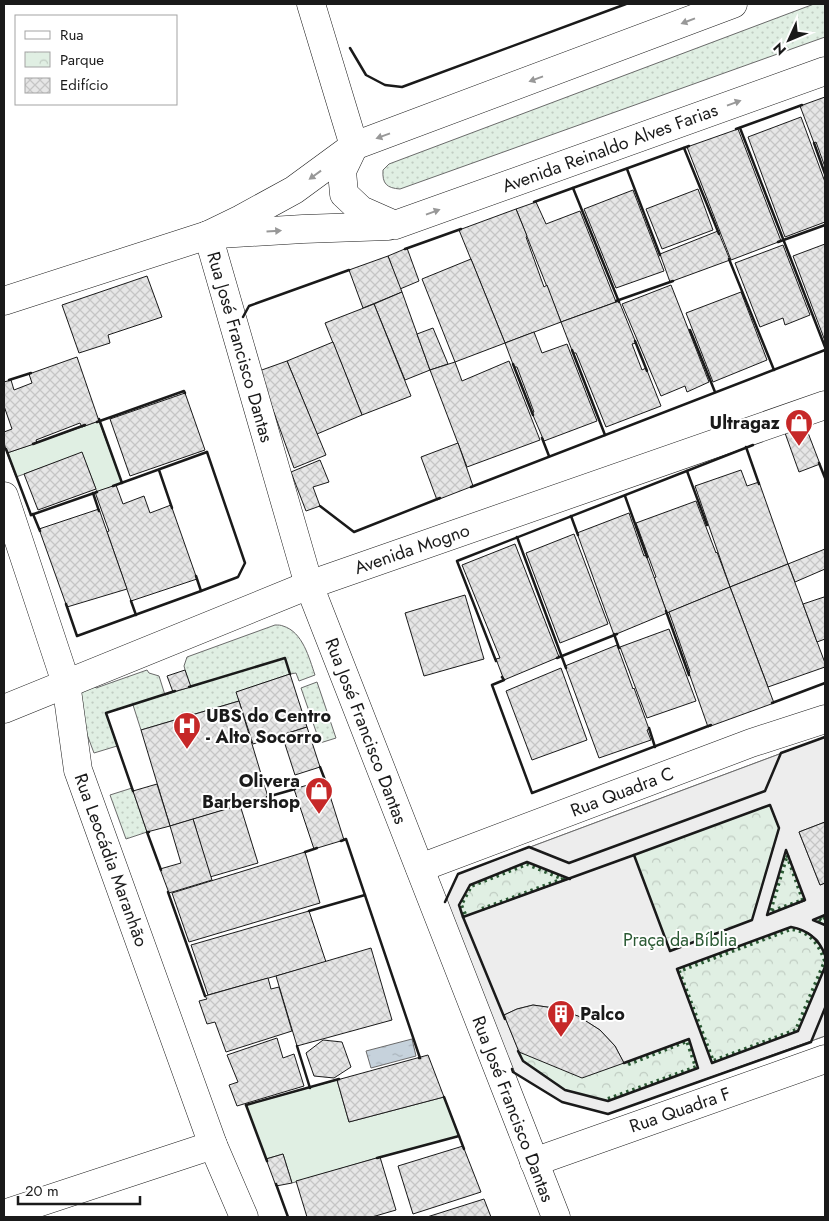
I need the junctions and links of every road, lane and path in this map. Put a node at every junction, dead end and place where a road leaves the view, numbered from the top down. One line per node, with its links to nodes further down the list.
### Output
1 (311, 4): 4 (street)
2 (733, 4): 4 (street, Avenida Reinaldo Alves Farias, one-way to 4)
3 (825, 71): 5 (street, Avenida Reinaldo Alves Farias, one-way to 3)
4 (354, 146): 5 (street); 6 (street, Avenida Reinaldo Alves Farias, one-way to 6)
5 (395, 225): 6 (street, Avenida Reinaldo Alves Farias, one-way to 5)
6 (208, 235): 7 (street, Avenida Reinaldo Alves Farias); 10 (street, Rua José Francisco Dantas)
7 (4, 301)
8 (825, 406): 10 (street, Avenida Mogno)
9 (4, 496): 11 (street, Rua Leocádia Maranhão)
10 (309, 585): 11 (street, Avenida Mogno); 14 (street, Rua José Francisco Dantas)
11 (66, 683): 12 (street, Avenida Mogno); 16 (street, Rua Leocádia Maranhão)
12 (4, 708)
13 (825, 718): 14 (street, Rua Quadra C)
14 (420, 868): 17 (street, Rua José Francisco Dantas)
15 (825, 1059): 17 (street, Rua Quadra F)
16 (213, 1145): 18 (street); 19 (street, Rua Leocádia Maranhão)
17 (534, 1162): 20 (street, Rua José Francisco Dantas)
18 (4, 1214)
19 (244, 1217)
20 (556, 1217)

